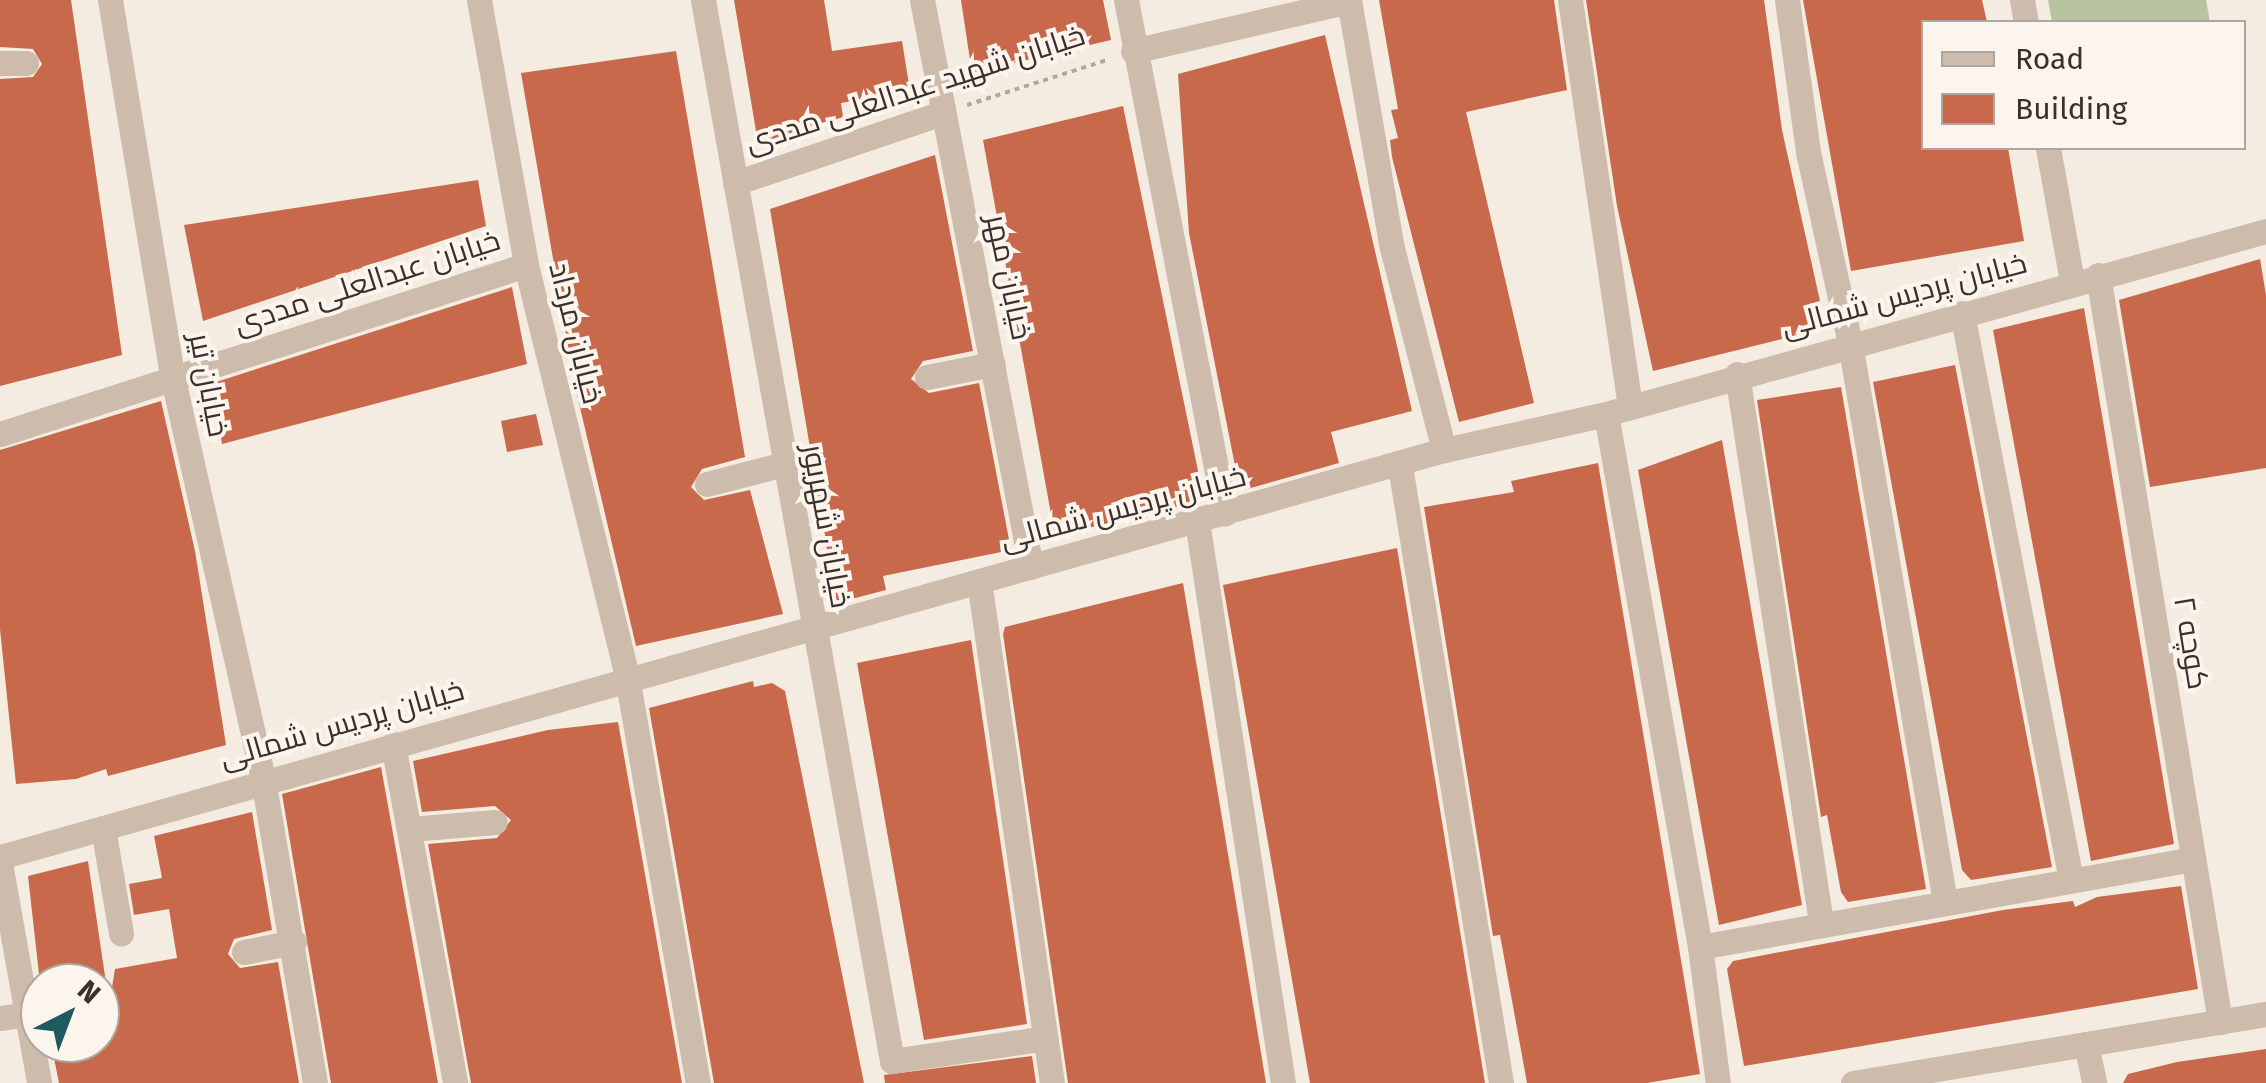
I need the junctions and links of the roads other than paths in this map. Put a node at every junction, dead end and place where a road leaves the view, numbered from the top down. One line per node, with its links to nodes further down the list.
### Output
1 (110, 0): 22 (street, خیابان تیر)
2 (479, 0): 14 (street, خیابان مرداد)
3 (703, 0): 12 (street, خیابان شهریور)
4 (922, 0): 10 (street, خیابان مهر)
5 (1126, 0): 9 (street)
6 (1349, 0): 9 (street, خیابان شهید عبدالعلی مددی); 25 (street)
7 (1570, 0): 23 (street)
8 (1787, 0): 18 (street)
9 (1133, 51): 29 (street)
10 (942, 113): 12 (street, خیابان شهید عبدالعلی مددی); 19 (street, خیابان مهر)
11 (2048, 150): 16 (street)
12 (735, 182): 26 (street, خیابان شهریور)
13 (2265, 236): 15 (street, خیابان پردیس شمالی)
14 (526, 265): 22 (street, خیابان عبدالعلی مددی); 34 (street, خیابان مرداد)
15 (2098, 275): 16 (street, خیابان پردیس شمالی); 40 (street, کوچه ۲)
16 (2072, 282): 17 (street, خیابان پردیس شمالی)
17 (1962, 312): 18 (street, خیابان پردیس شمالی); 42 (street)
18 (1850, 343): 20 (street, خیابان پردیس شمالی); 43 (street)
19 (993, 364): 21 (street); 31 (street, خیابان مهر)
20 (1736, 374): 23 (street, خیابان پردیس شمالی); 44 (street)
21 (926, 377)
22 (173, 379): 24 (street, خیابان عبدالعلی مددی); 36 (street, خیابان تیر)
23 (1618, 410): 25 (street, خیابان پردیس شمالی); 47 (street)
24 (0, 434)
25 (1444, 450): 27 (street, خیابان پردیس شمالی)
26 (784, 464): 28 (street); 33 (street, خیابان شهریور)
27 (1400, 466): 29 (street, خیابان پردیس شمالی); 60 (street)
28 (707, 484)
29 (1224, 514): 30 (street, خیابان پردیس شمالی)
30 (1198, 521): 31 (street, خیابان پردیس شمالی); 59 (street)
31 (1031, 566): 32 (street, خیابان پردیس شمالی)
32 (979, 581): 33 (street, خیابان پردیس شمالی); 52 (street)
33 (812, 630): 34 (street, خیابان پردیس شمالی); 52 (street, خیابان شهریور)
34 (627, 677): 35 (street, خیابان پردیس شمالی); 57 (street, خیابان مرداد)
35 (393, 744): 36 (street, خیابان پردیس شمالی); 39 (street)
36 (263, 779): 38 (street, خیابان پردیس شمالی); 46 (street, خیابان تیر)
37 (495, 822): 39 (street)
38 (104, 828): 41 (street, خیابان پردیس شمالی); 45 (street)
39 (410, 829): 56 (street)
40 (2192, 859): 42 (street); 51 (street, کوچه ۲)
41 (0, 860): 49 (street)
42 (2071, 880): 43 (street)
43 (1945, 902): 44 (street)
44 (1822, 922): 47 (street)
45 (122, 933)
46 (294, 942): 48 (street); 55 (street, خیابان تیر)
47 (1700, 947): 61 (street)
48 (244, 952)
49 (20, 978)
50 (2266, 1014): 51 (street)
51 (2220, 1022): 53 (street)
52 (1045, 1038): 58 (street)
53 (2086, 1044): 54 (street); 63 (street)
54 (1918, 1078): 62 (street)
55 (316, 1083)
56 (455, 1083)
57 (698, 1083)
58 (1052, 1083)
59 (1283, 1083)
60 (1501, 1083)
61 (1718, 1083)
62 (1853, 1083)
63 (2094, 1083)

